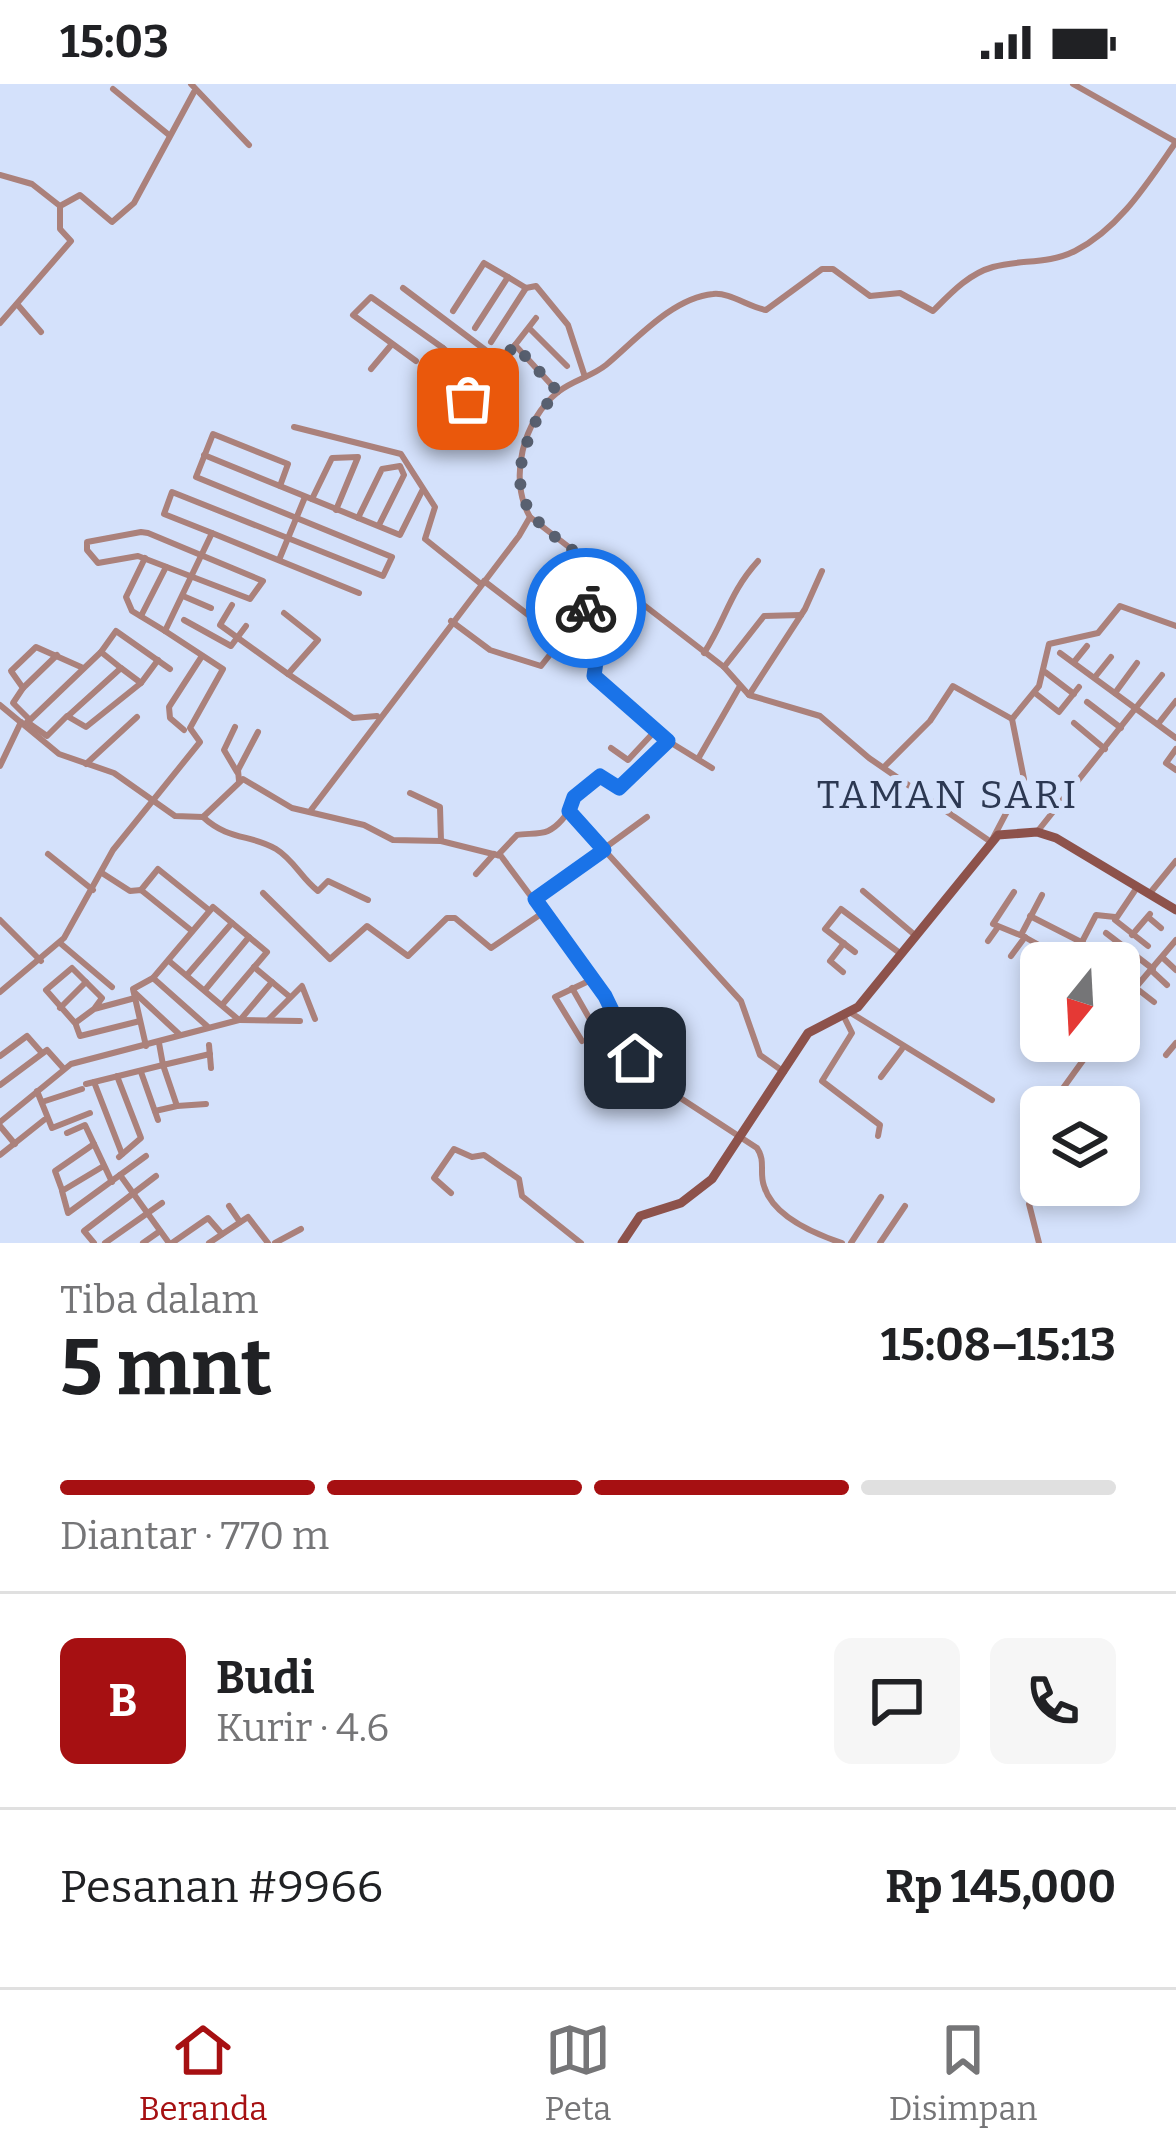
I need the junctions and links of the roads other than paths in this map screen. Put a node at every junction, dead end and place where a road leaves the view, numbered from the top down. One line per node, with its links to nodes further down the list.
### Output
1 (1073, 84): 5 (street)
2 (193, 88): 4 (street); 6 (street)
3 (113, 89): 4 (street)
4 (169, 135): 8 (street)
5 (1176, 142): 28 (street)
6 (249, 145)
7 (0, 175): 8 (street)
8 (61, 206): 12 (street)
9 (508, 277): 11 (street); 13 (street); 16 (street)
10 (404, 288): 23 (street)
11 (526, 288): 19 (street); 28 (street)
12 (17, 304): 15 (street); 18 (street)
13 (453, 311)
14 (536, 318): 17 (street)
15 (0, 322)
16 (475, 328)
17 (530, 329): 21 (street); 26 (street)
18 (41, 332)
19 (491, 342)
20 (392, 344): 22 (street); 24 (street); 27 (street)
21 (515, 345): 23 (street); 31 (street)
22 (442, 348): 25 (street); 29 (street)
23 (500, 361): 29 (street)
24 (416, 362)
25 (428, 366)
26 (567, 366)
27 (370, 369)
28 (585, 377): 31 (street)
29 (483, 380): 30 (street)
30 (444, 381)
31 (558, 392): 38 (street)
32 (294, 427): 52 (street)
33 (204, 455): 34 (street); 34 (street); 39 (street)
34 (280, 486): 36 (street)
35 (422, 491): 41 (street)
36 (308, 498): 37 (street); 37 (street); 39 (street)
37 (336, 510): 40 (street)
38 (530, 517): 51 (street); 52 (street)
39 (296, 518): 43 (street); 43 (street)
40 (358, 518): 41 (street); 41 (street)
41 (378, 527)
42 (212, 533): 43 (street); 44 (street); 46 (street)
43 (287, 539): 46 (street)
44 (202, 556): 45 (street); 50 (street); 50 (street)
45 (145, 557): 48 (street); 59 (street)
46 (279, 560): 53 (street)
47 (758, 561): 69 (street)
48 (166, 566): 50 (street); 59 (street)
49 (823, 571): 58 (street)
50 (191, 577): 54 (street)
51 (609, 580): 64 (street); 69 (street)
52 (483, 583): 61 (street); 64 (street)
53 (359, 593)
54 (183, 596): 56 (street); 65 (street)
55 (232, 604): 66 (street)
56 (211, 608)
57 (284, 613): 82 (street)
58 (801, 615): 78 (street); 90 (street)
59 (141, 616): 65 (street)
60 (184, 620): 66 (street)
61 (451, 621): 64 (street); 96 (street)
62 (246, 626): 66 (street)
63 (1176, 626): 81 (street)
64 (570, 627): 105 (street)
65 (165, 632): 72 (street)
66 (238, 637): 82 (street)
67 (1087, 646): 75 (street)
68 (101, 652): 74 (street); 77 (street); 79 (street)
69 (704, 652): 78 (street)
70 (1060, 652): 75 (street)
71 (57, 655): 77 (street); 87 (street); 87 (street)
72 (202, 656): 104 (street); 122 (street)
73 (1112, 657): 84 (street)
74 (158, 660): 80 (street); 85 (street)
75 (1073, 662): 84 (street)
76 (1137, 663): 89 (street)
77 (81, 667): 99 (street)
78 (724, 667): 86 (street)
79 (121, 668): 85 (street); 95 (street)
80 (170, 669)
81 (1045, 672): 88 (street); 88 (street)
82 (288, 674): 96 (street)
83 (1162, 675): 94 (street)
84 (1094, 678): 89 (street)
85 (141, 683): 95 (street)
86 (740, 686): 90 (street); 114 (street)
87 (23, 688): 99 (street)
88 (1034, 692): 98 (street)
89 (1114, 692): 94 (street)
90 (749, 695): 117 (street)
91 (1176, 700): 101 (street)
92 (1087, 702): 103 (street)
93 (0, 705): 99 (street)
94 (1136, 708): 101 (street); 103 (street)
95 (68, 716): 99 (street)
96 (377, 716): 123 (street)
97 (137, 717): 115 (street)
98 (1012, 718): 117 (street); 129 (street)
99 (25, 722): 115 (street); 116 (street)
100 (1074, 724): 111 (street)
101 (1158, 724): 107 (street)
102 (236, 727): 113 (street)
103 (1120, 728): 111 (street)
104 (184, 730)
105 (655, 731): 109 (street); 110 (street)
106 (258, 732): 120 (street)
107 (1176, 738)
108 (219, 740): 113 (street)
109 (668, 741): 114 (street); 124 (street)
110 (611, 748)
111 (1105, 748): 127 (street)
112 (1176, 749): 119 (street)
113 (224, 750): 120 (street)
114 (698, 759): 118 (street)
115 (86, 764): 122 (street)
116 (0, 766)
117 (884, 767): 129 (street)
118 (712, 768)
119 (1176, 770)
120 (238, 777): 123 (street); 126 (street)
121 (410, 793): 128 (street)
122 (151, 802): 126 (street); 134 (street)
123 (310, 810): 128 (street)
124 (569, 811): 130 (street); 132 (street)
125 (647, 817): 130 (street)
126 (203, 818): 145 (street)
127 (1036, 832): 129 (street); 136 (street)
128 (441, 841): 132 (street)
129 (991, 842): 158 (street)
130 (604, 850): 144 (street); 219 (street)
131 (48, 854): 137 (street)
132 (496, 854): 135 (street); 144 (street)
133 (1176, 861): 142 (street)
134 (102, 873): 137 (street); 138 (street)
135 (476, 874)
136 (1138, 886): 142 (street); 150 (street)
137 (93, 890): 166 (street)
138 (141, 890): 146 (street); 155 (street)
139 (863, 891): 158 (street)
140 (1014, 892): 153 (street)
141 (263, 893): 148 (street)
142 (1150, 893): 147 (street)
143 (1042, 895): 149 (street)
144 (535, 899): 148 (street)
145 (368, 900)
146 (210, 910): 152 (street); 155 (street)
147 (1176, 910)
148 (544, 912): 181 (street)
149 (1030, 916): 159 (street); 164 (street)
150 (1115, 917): 157 (street); 165 (street)
151 (0, 920): 173 (street)
152 (232, 923): 160 (street); 179 (street)
153 (998, 927): 159 (street); 162 (street)
154 (1161, 928): 157 (street)
155 (192, 931): 174 (street)
156 (1106, 933): 176 (street)
157 (1132, 935): 168 (street)
158 (916, 936): 170 (street)
159 (1023, 936): 163 (street); 171 (street)
160 (249, 938): 175 (street); 189 (street)
161 (1176, 940): 172 (street)
162 (988, 941)
163 (1032, 942)
164 (1082, 942)
165 (1084, 942)
166 (60, 943): 173 (street); 186 (street)
167 (844, 944): 169 (street); 170 (street); 178 (street)
168 (1148, 946)
169 (855, 952)
170 (901, 954): 197 (street)
171 (1011, 956)
172 (1162, 958): 176 (street); 177 (street)
173 (41, 961): 190 (street)
174 (169, 961): 179 (street); 180 (street)
175 (254, 967): 183 (street); 194 (street)
176 (1152, 970): 184 (street); 185 (street)
177 (1176, 970)
178 (843, 972)
179 (187, 976): 189 (street)
180 (153, 978): 191 (street); 204 (street)
181 (592, 979): 187 (street); 202 (street); 233 (street)
182 (86, 982): 195 (street); 195 (street); 196 (street)
183 (272, 982): 192 (street); 198 (street)
184 (1140, 984)
185 (1167, 985)
186 (112, 987)
187 (572, 988): 206 (street); 207 (street)
188 (1140, 990): 193 (street)
189 (205, 991): 194 (street)
190 (0, 992)
191 (134, 995): 196 (street); 201 (street); 205 (street)
192 (288, 999): 199 (street); 200 (street); 200 (street)
193 (1154, 1002)
194 (222, 1005): 198 (street)
195 (60, 1009): 203 (street)
196 (94, 1009): 203 (street)
197 (848, 1015): 211 (street); 219 (street); 234 (street)
198 (240, 1019): 200 (street); 204 (street)
199 (315, 1019)
200 (268, 1020)
201 (140, 1021): 203 (street); 210 (street)
202 (614, 1021)
203 (75, 1023)
204 (207, 1026): 205 (street)
205 (179, 1034): 208 (street)
206 (600, 1037)
207 (582, 1042)
208 (159, 1043): 210 (street); 215 (street)
209 (1176, 1043): 213 (street)
210 (146, 1046): 217 (street)
211 (902, 1049): 221 (street); 225 (street)
212 (42, 1053): 214 (street); 217 (street); 222 (street)
213 (1166, 1054)
214 (0, 1056)
215 (163, 1065): 216 (street); 218 (street); 228 (street)
216 (212, 1068)
217 (64, 1069): 224 (street)
218 (140, 1071): 220 (street); 228 (street)
219 (786, 1073): 233 (street)
220 (117, 1076): 223 (street); 223 (street)
221 (881, 1077)
222 (0, 1085)
223 (88, 1085): 226 (street)
224 (37, 1091): 226 (street); 231 (street)
225 (992, 1100)
226 (42, 1102): 229 (street)
227 (206, 1104): 228 (street)
228 (177, 1106)
229 (90, 1113)
230 (44, 1120): 235 (street)
231 (0, 1124): 235 (street)
232 (67, 1133): 236 (street)
233 (741, 1136): 266 (street); 267 (street)
234 (878, 1136)
235 (15, 1144): 237 (street)
236 (94, 1144): 239 (street); 243 (street)
237 (0, 1155)
238 (146, 1156): 240 (street)
239 (101, 1167): 242 (street); 243 (street)
240 (120, 1175): 242 (street); 245 (street)
241 (156, 1176): 245 (street)
242 (112, 1182): 243 (street)
243 (62, 1191)
244 (452, 1193): 265 (street)
245 (133, 1195): 251 (street); 258 (street)
246 (881, 1197): 267 (street)
247 (162, 1203): 251 (street)
248 (229, 1206): 252 (street)
249 (905, 1206): 268 (street)
250 (1030, 1206): 269 (street)
251 (147, 1213): 254 (street); 259 (street)
252 (240, 1222): 255 (street); 256 (street)
253 (301, 1229): 257 (street)
254 (160, 1231): 260 (street); 261 (street)
255 (222, 1234): 261 (street); 262 (street)
256 (262, 1234): 263 (street); 264 (street)
257 (291, 1239): 264 (street)
258 (94, 1243)
259 (105, 1243)
260 (143, 1243)
261 (171, 1243)
262 (209, 1243)
263 (250, 1243)
264 (272, 1243)
265 (581, 1243)
266 (622, 1243)
267 (847, 1243)
268 (880, 1243)
269 (1040, 1243)

